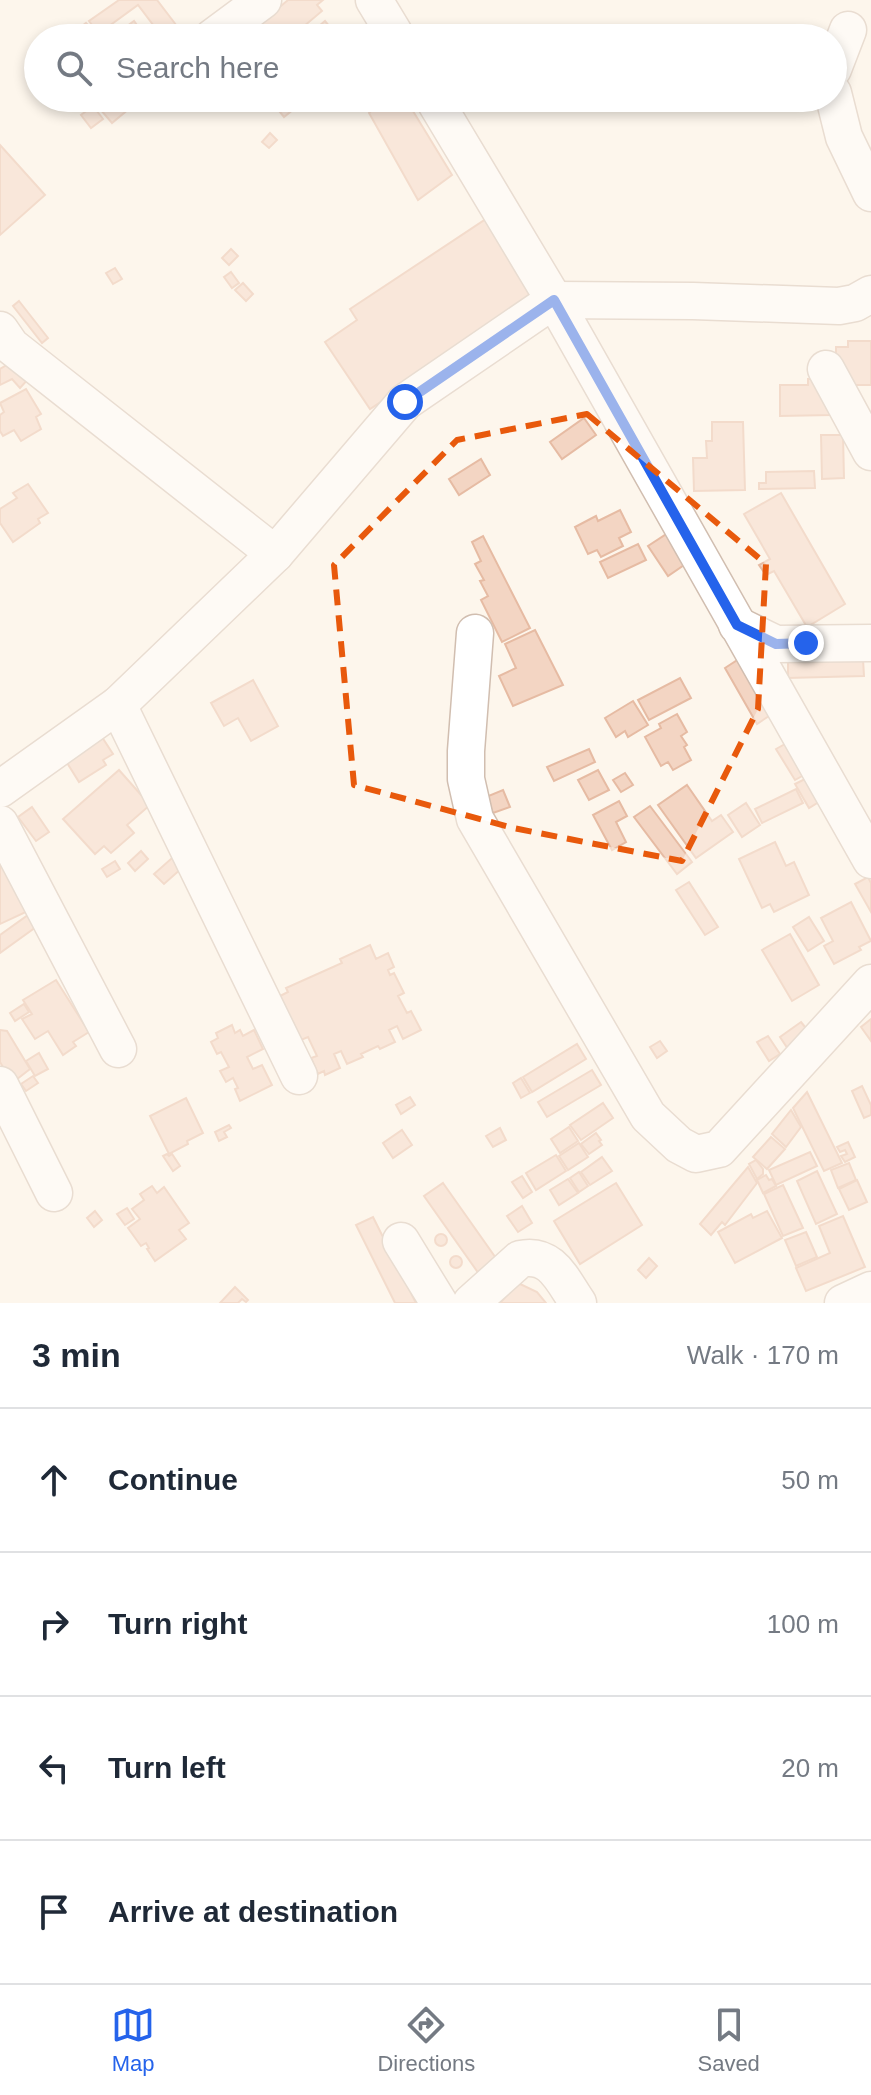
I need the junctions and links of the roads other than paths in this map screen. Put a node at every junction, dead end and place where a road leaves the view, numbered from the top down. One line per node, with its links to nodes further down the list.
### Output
1 (263, 0): 3 (street)
2 (374, 0): 4 (street)
3 (231, 24)
4 (389, 24)
5 (441, 112): 9 (street)
6 (838, 112): 7 (street)
7 (871, 193)
8 (871, 294): 9 (street)
9 (554, 300): 13 (street); 14 (street)
10 (4, 342): 13 (street)
11 (826, 369): 12 (street)
12 (871, 452)
13 (275, 554): 17 (street)
14 (737, 625): 16 (street); 20 (street)
15 (475, 633): 21 (street)
16 (871, 643)
17 (118, 705): 18 (street); 23 (street)
18 (0, 789)
19 (0, 824): 22 (street)
20 (871, 860)
21 (871, 983)
22 (118, 1049)
23 (299, 1076)
24 (0, 1085): 25 (street)
25 (54, 1193)
26 (401, 1241): 28 (street)
27 (871, 1290): 31 (street)
28 (439, 1303)
29 (471, 1303): 30 (street)
30 (578, 1303)
31 (843, 1303)

